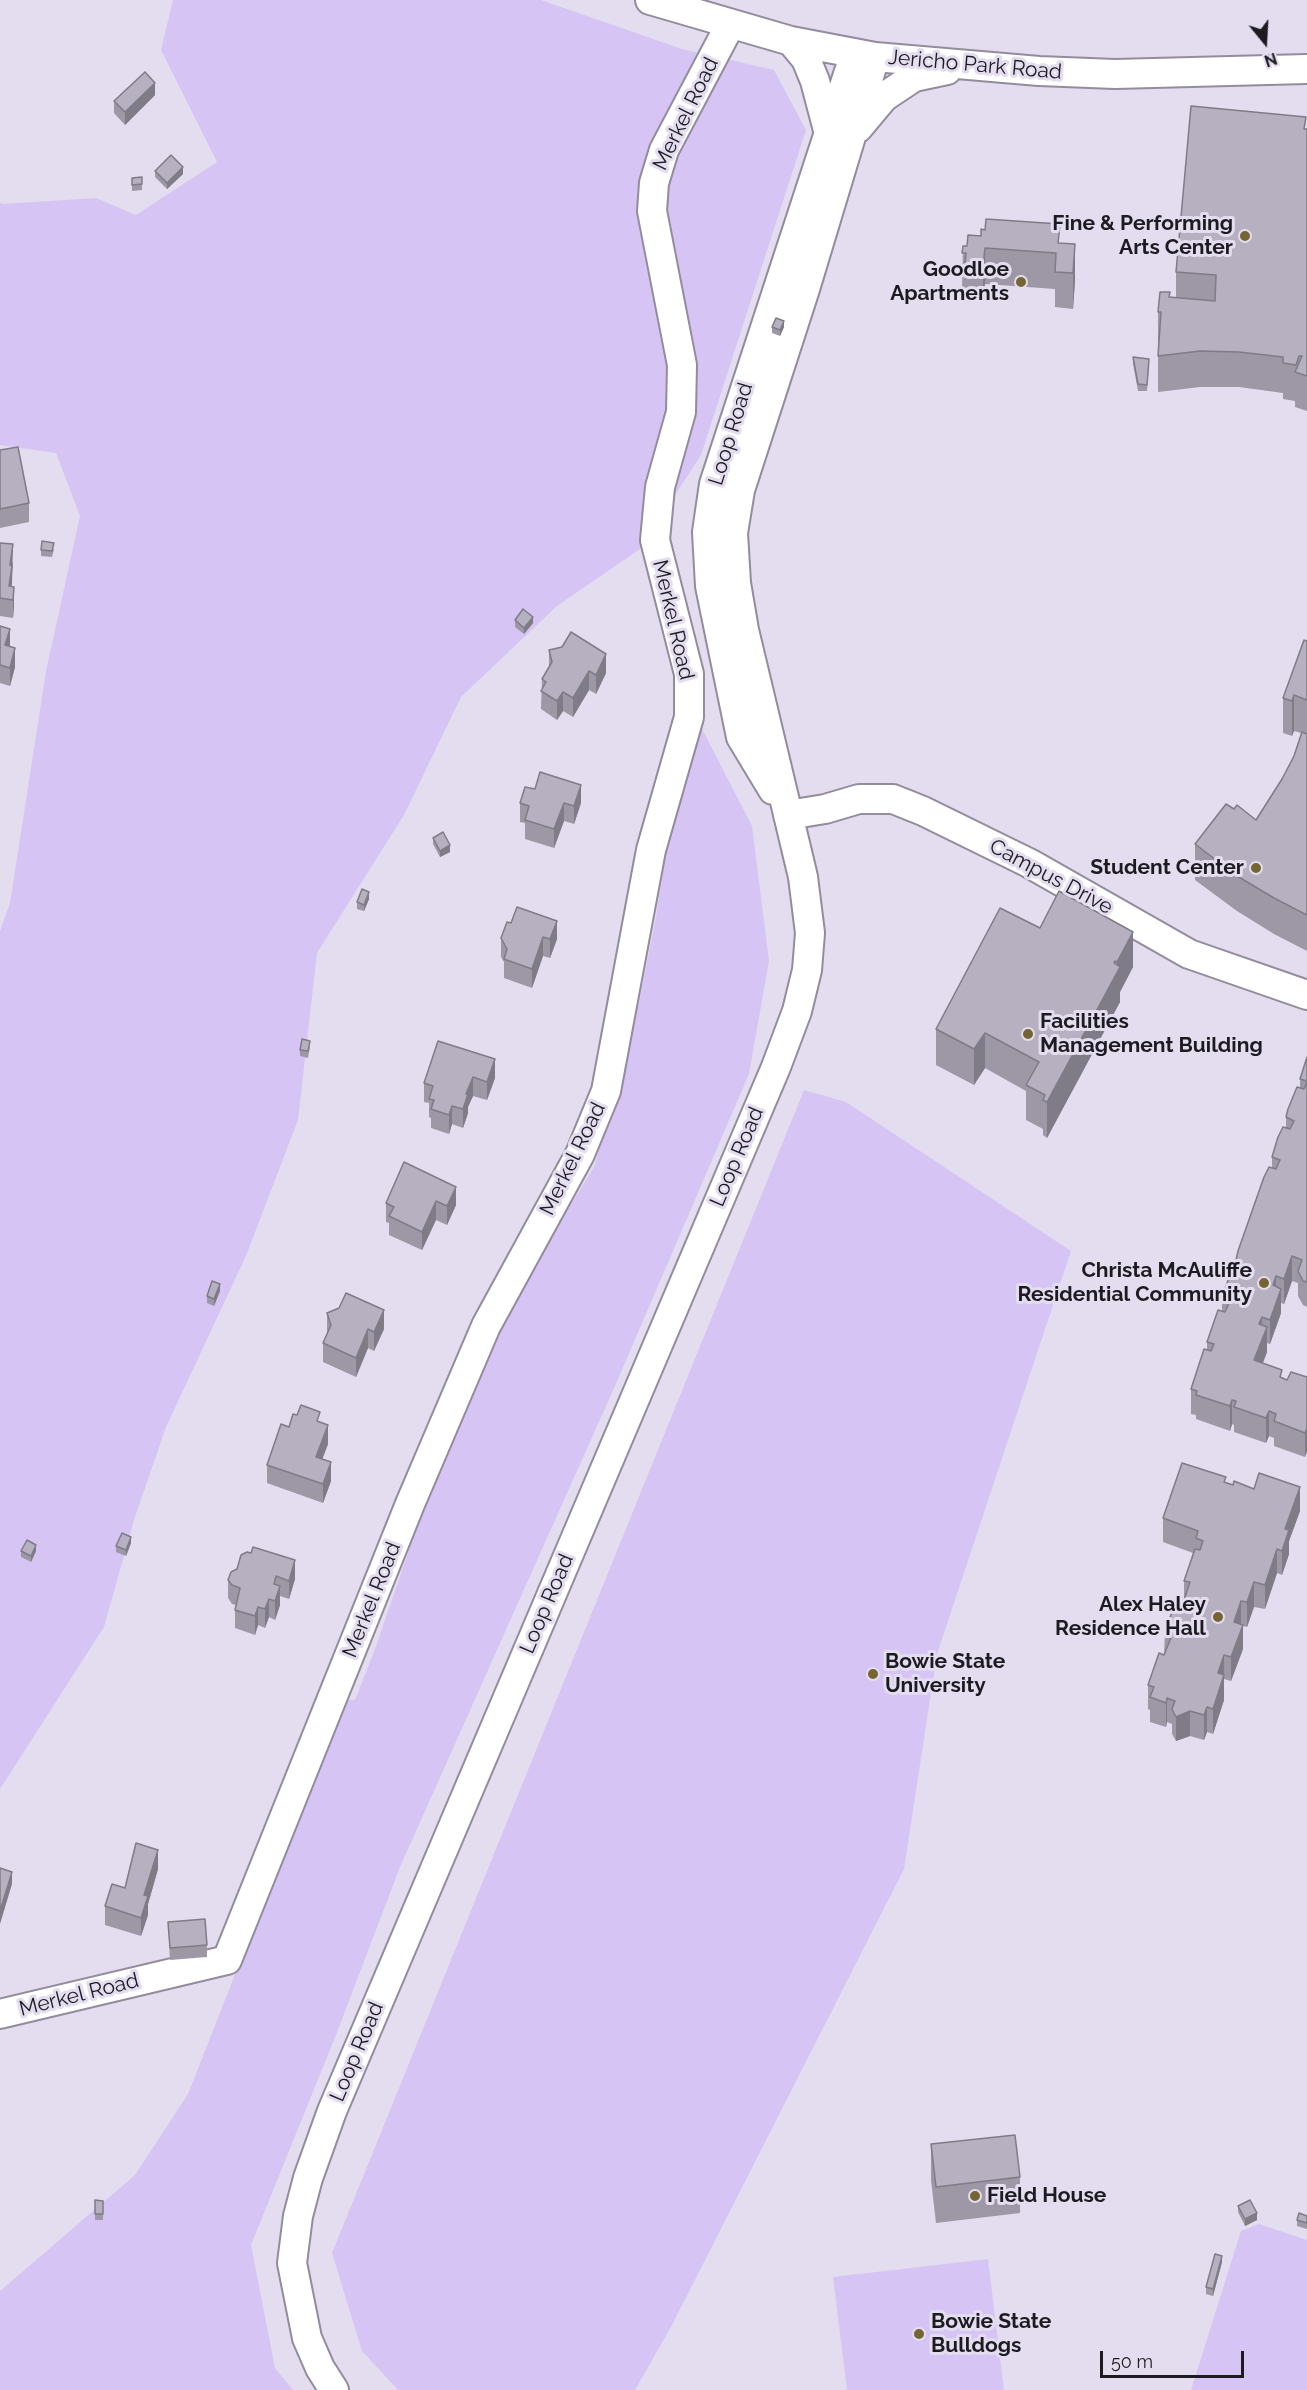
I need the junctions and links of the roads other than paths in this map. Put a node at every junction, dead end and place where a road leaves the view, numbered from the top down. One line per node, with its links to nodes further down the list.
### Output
1 (650, 0): 2 (street, Jericho Park Road)
2 (730, 25): 3 (street, Jericho Park Road); 10 (street, Merkel Road)
3 (791, 41): 4 (street, Jericho Park Road); 7 (street)
4 (865, 55): 5 (street, Jericho Park Road); 7 (street, Loop Road)
5 (973, 65): 6 (street, Jericho Park Road); 7 (street)
6 (1307, 69)
7 (839, 137): 8 (street, Loop Road)
8 (788, 814): 9 (street, Campus Drive); 11 (street, Loop Road)
9 (1307, 995)
10 (0, 2014)
11 (334, 2390)

